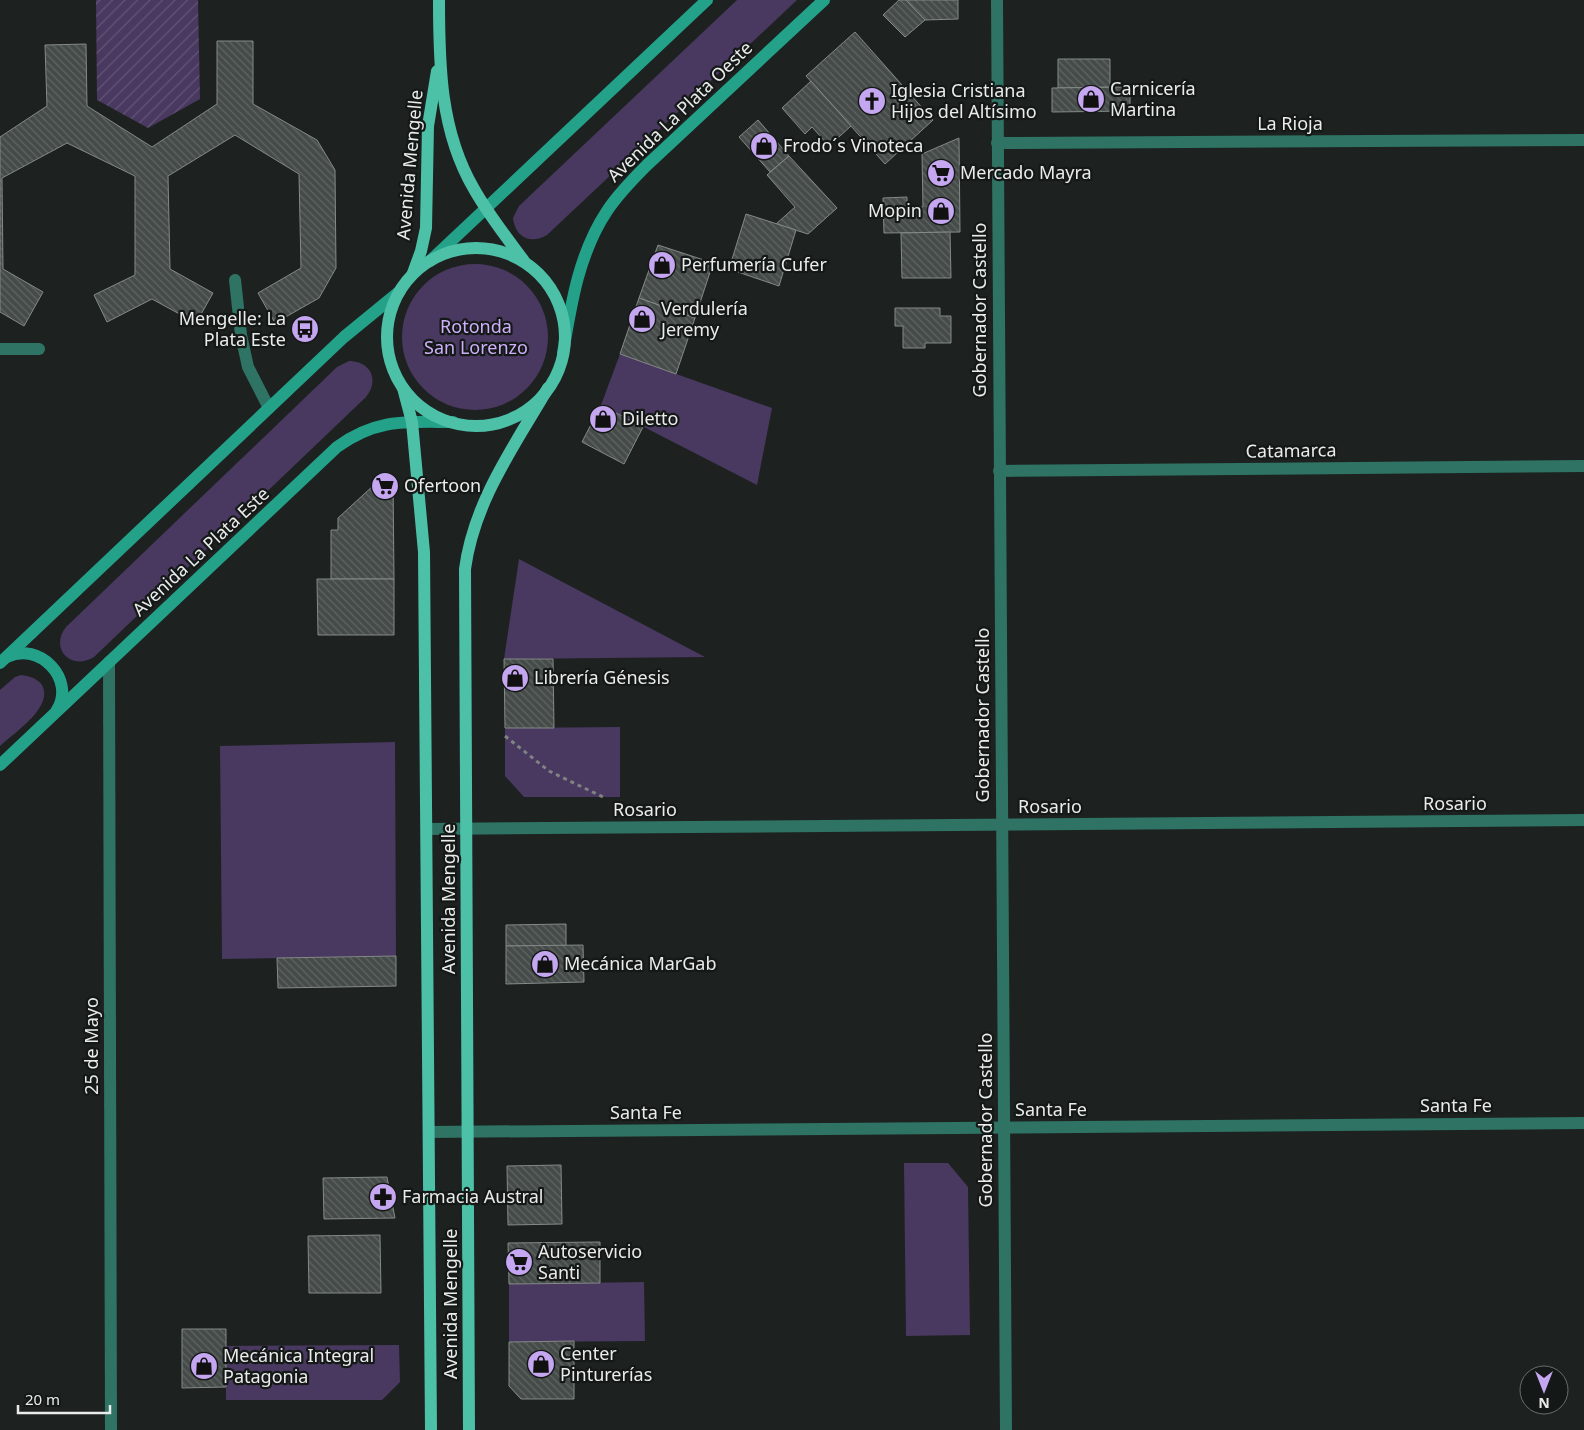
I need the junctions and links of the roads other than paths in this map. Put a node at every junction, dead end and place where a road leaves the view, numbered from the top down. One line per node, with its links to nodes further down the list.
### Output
1 (439, 0): 5 (main road, Avenida Mengelle)
2 (707, 0): 8 (main road)
3 (824, 0): 16 (main road, Avenida La Plata Oeste)
4 (996, 0): 7 (street, Gobernador Castello)
5 (439, 58): 8 (main road, Avenida Mengelle); 11 (main road, Avenida Mengelle)
6 (1584, 140): 7 (street, La Rioja)
7 (997, 143): 23 (street, Gobernador Castello)
8 (486, 208): 9 (main road); 10 (main road, Avenida Mengelle)
9 (430, 261): 10 (main road); 11 (main road)
10 (528, 265): 16 (main road)
11 (413, 274): 13 (main road)
12 (235, 280): 19 (street)
13 (399, 292): 17 (main road); 19 (main road)
14 (0, 349): 15 (street)
15 (39, 349)
16 (563, 353): 18 (main road)
17 (403, 388): 20 (main road, Avenida Mengelle); 21 (main road)
18 (548, 388): 21 (main road); 31 (main road, Avenida Mengelle)
19 (270, 408): 24 (main road)
20 (412, 422): 21 (main road, Avenida La Plata Este); 25 (main road, Avenida La Plata Este); 30 (main road, Avenida Mengelle)
21 (454, 422)
22 (1584, 466): 23 (street, Catamarca)
23 (999, 471): 29 (street, Gobernador Castello)
24 (2, 660): 26 (main road)
25 (109, 662): 26 (main road, Avenida La Plata Este); 36 (street, 25 de Mayo)
26 (56, 712): 27 (main road, Avenida La Plata Este)
27 (0, 766)
28 (1584, 820): 29 (street, Rosario)
29 (1002, 824): 31 (street, Rosario); 33 (street, Gobernador Castello)
30 (427, 828): 31 (street, Rosario); 34 (main road, Avenida Mengelle)
31 (466, 828): 35 (main road, Avenida Mengelle)
32 (1584, 1123): 33 (street, Santa Fe)
33 (1004, 1128): 35 (street, Santa Fe); 39 (street, Gobernador Castello)
34 (429, 1132): 35 (street, Santa Fe); 37 (main road, Avenida Mengelle)
35 (468, 1132): 38 (main road, Avenida Mengelle)
36 (111, 1430)
37 (431, 1430)
38 (469, 1430)
39 (1006, 1430)

